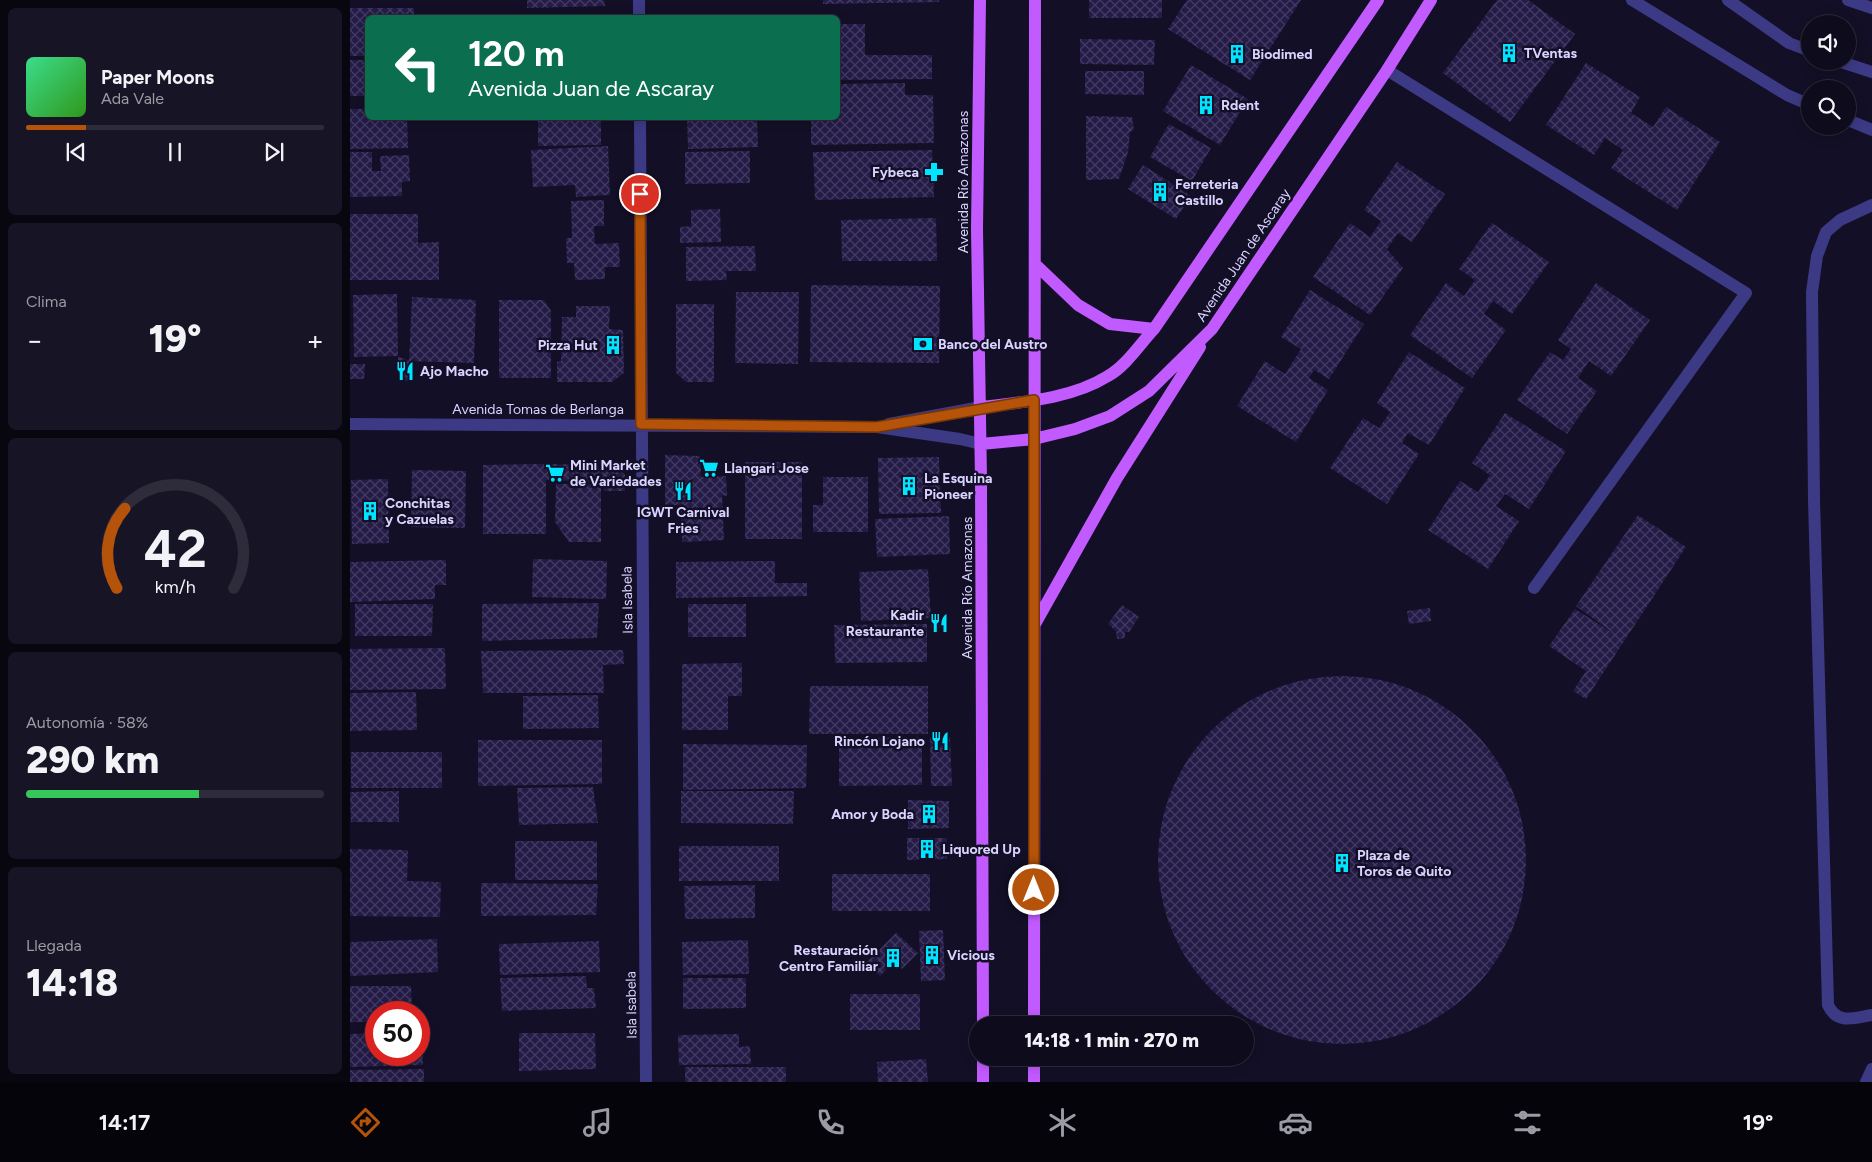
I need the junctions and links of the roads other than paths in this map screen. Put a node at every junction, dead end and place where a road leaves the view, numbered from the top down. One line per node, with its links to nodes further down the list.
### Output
1 (639, 0): 10 (street)
2 (980, 0): 24 (main road, Avenida Río Amazonas)
3 (1035, 0): 20 (main road)
4 (1378, 0): 21 (main road)
5 (1431, 0): 13 (main road, Avenida Juan de Ascaray)
6 (1632, 0): 15 (street)
7 (1728, 0): 11 (street)
8 (1848, 0): 9 (street)
9 (1872, 8)
10 (639, 15)
11 (1801, 48)
12 (1856, 67): 14 (street)
13 (1387, 70): 22 (main road, Avenida Juan de Ascaray); 30 (street)
14 (1872, 72)
15 (1801, 101)
16 (640, 120): 26 (street, Isla Isabela)
17 (1856, 123): 18 (street)
18 (1872, 130)
19 (1872, 205): 32 (street)
20 (1035, 264): 21 (main road); 23 (main road)
21 (1154, 329): 23 (main road)
22 (1212, 329): 28 (main road, Avenida Juan de Ascaray); 31 (main road)
23 (1034, 400): 24 (main road); 28 (main road)
24 (981, 407): 27 (street, Avenida Tomas de Berlanga); 29 (main road, Avenida Río Amazonas)
25 (350, 424): 26 (street, Avenida Tomas de Berlanga)
26 (641, 424): 27 (street, Avenida Tomas de Berlanga); 38 (street, Isla Isabela)
27 (877, 427): 29 (street, Avenida Tomas de Berlanga)
28 (1034, 440): 29 (main road, Avenida Juan de Ascaray); 31 (main road)
29 (981, 444): 33 (main road, Avenida Río Amazonas)
30 (1534, 588)
31 (1034, 626): 34 (main road)
32 (1872, 1015)
33 (983, 1016)
34 (1034, 1016)
35 (983, 1066): 39 (main road)
36 (1034, 1066): 40 (main road)
37 (1872, 1069): 41 (street)
38 (646, 1082)
39 (983, 1082)
40 (1034, 1082)
41 (1866, 1082)

